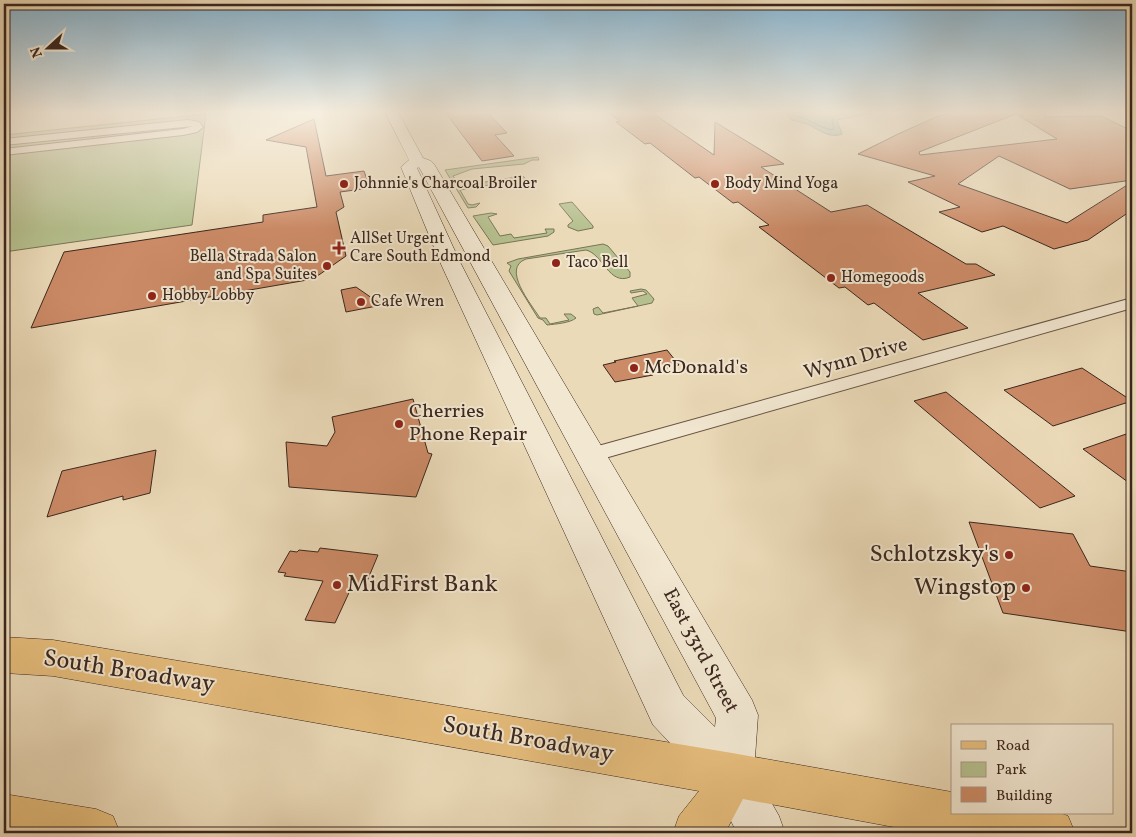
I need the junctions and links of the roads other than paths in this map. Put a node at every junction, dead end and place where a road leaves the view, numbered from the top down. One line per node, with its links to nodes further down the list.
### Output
1 (412, 151): 2 (main road, East 33rd Street)
2 (417, 161): 4 (main road, East 33rd Street); 6 (main road)
3 (1127, 309): 4 (street, Wynn Drive)
4 (591, 455): 6 (main road, East 33rd Street)
5 (4, 655): 6 (main road, South Broadway)
6 (732, 775): 8 (main road, South Broadway); 10 (main road); 11 (main road)
7 (4, 817): 9 (main road)
8 (961, 826): 12 (main road, South Broadway)
9 (96, 833)
10 (696, 833)
11 (762, 833)
12 (1051, 833)

